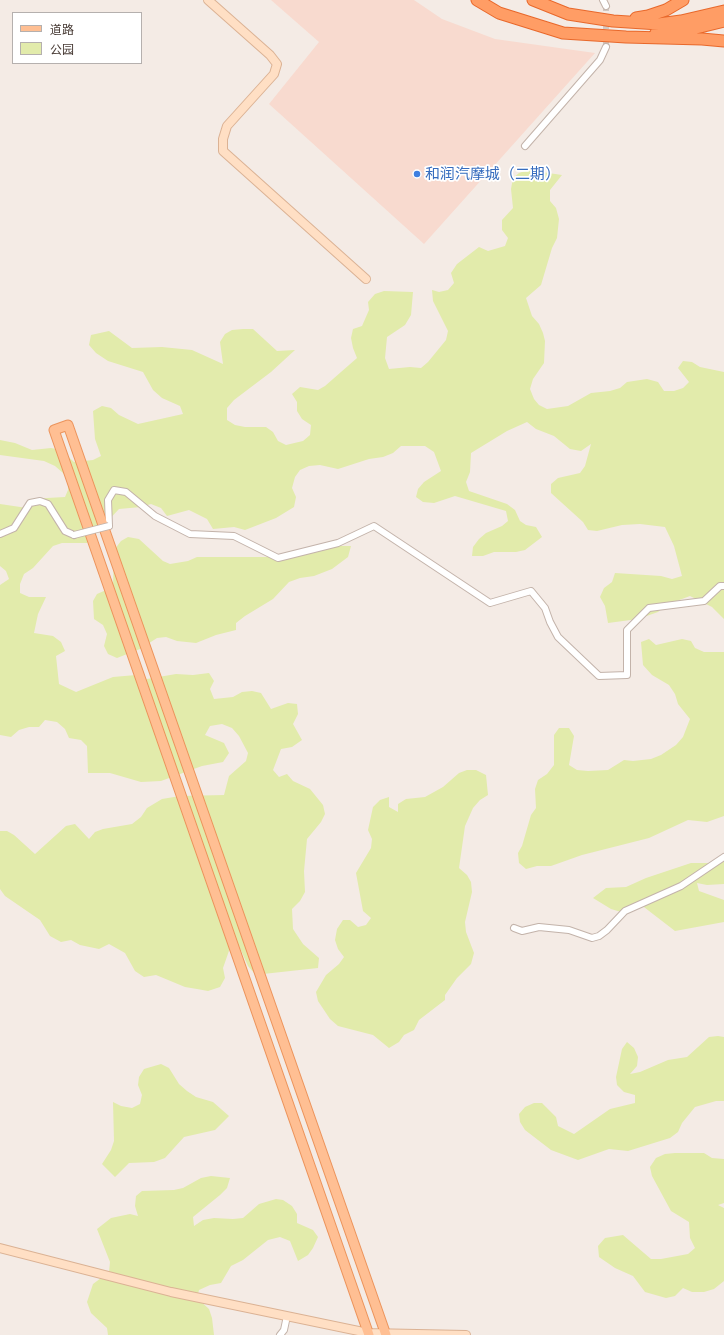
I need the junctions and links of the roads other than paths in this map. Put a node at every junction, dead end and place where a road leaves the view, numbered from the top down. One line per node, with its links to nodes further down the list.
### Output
1 (208, 0): 12 (street)
2 (477, 0): 8 (highway)
3 (533, 0): 6 (highway)
4 (683, 0): 6 (highway)
5 (724, 11): 6 (highway)
6 (613, 21)
7 (724, 22): 8 (highway)
8 (626, 38): 9 (highway)
9 (724, 41)
10 (606, 48): 11 (street)
11 (525, 146)
12 (366, 279)
13 (0, 534): 14 (street, bridge)
14 (724, 586)
15 (724, 857): 16 (street)
16 (514, 928)
17 (0, 1248): 18 (street)
18 (288, 1316): 19 (street); 21 (street)
19 (369, 1334): 20 (street); 20 (main road)
20 (386, 1334): 22 (street)
21 (280, 1335)
22 (466, 1335)

